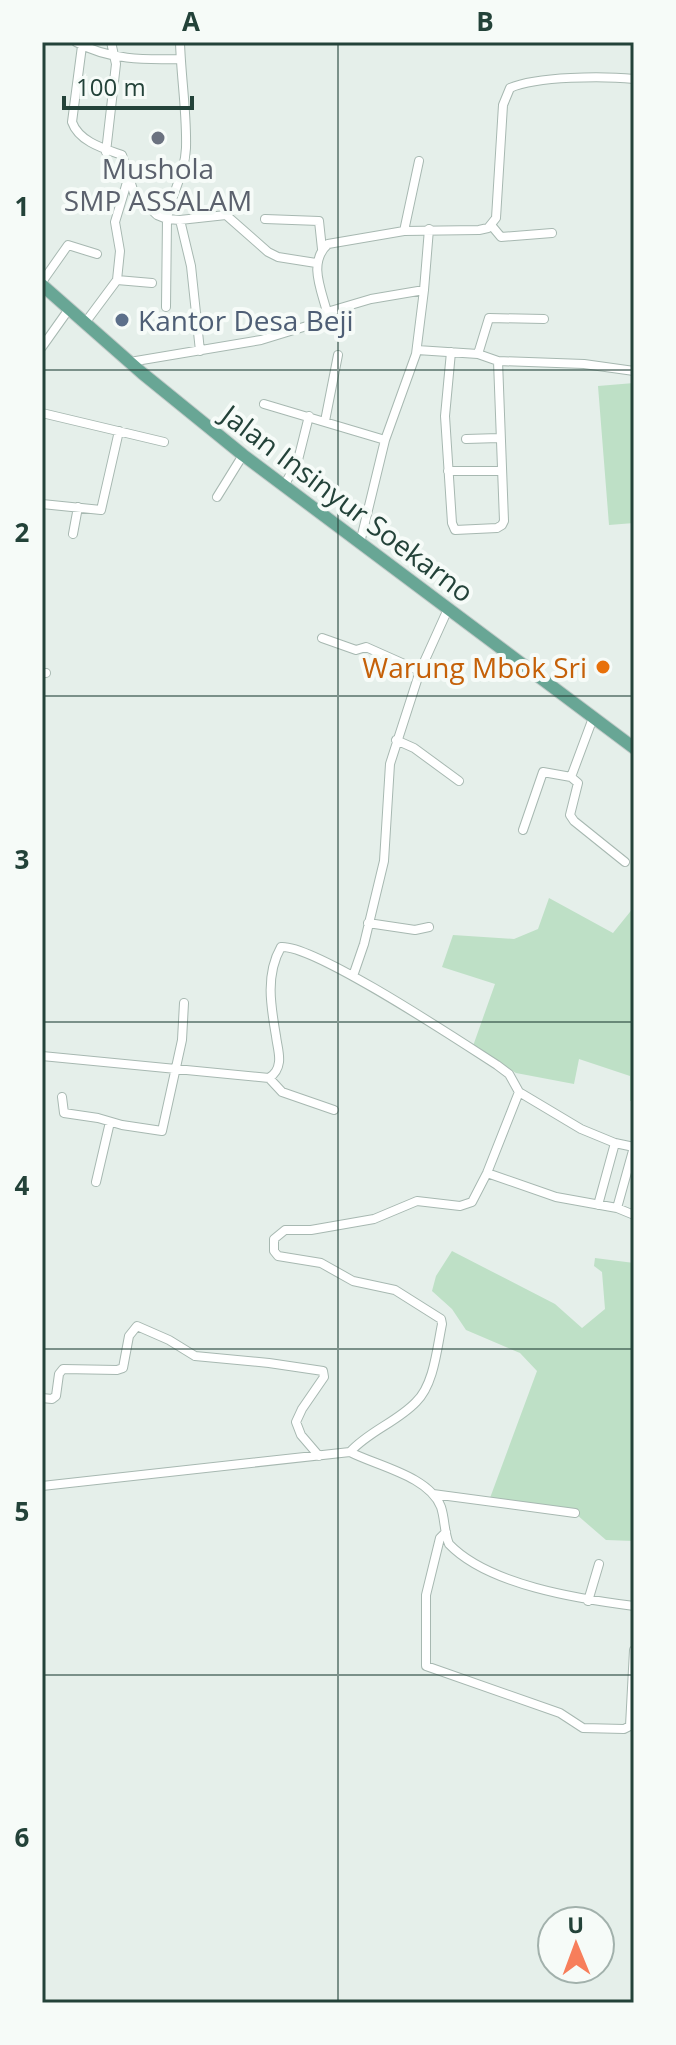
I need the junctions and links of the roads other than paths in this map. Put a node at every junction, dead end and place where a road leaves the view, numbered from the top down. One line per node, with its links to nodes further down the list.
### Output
1 (111, 42): 4 (street)
2 (180, 42): 5 (street)
3 (79, 44): 4 (street); 7 (street)
4 (114, 56): 5 (street); 7 (street)
5 (180, 59): 10 (street)
6 (634, 79): 13 (street)
7 (106, 152): 9 (street)
8 (419, 161): 15 (street)
9 (128, 179): 10 (street); 20 (street)
10 (167, 219): 12 (street); 24 (street)
11 (265, 219): 17 (street)
12 (180, 220): 19 (street); 31 (street)
13 (491, 225): 14 (street); 16 (street)
14 (429, 229): 15 (street); 23 (street)
15 (404, 231): 17 (street)
16 (552, 233)
17 (322, 250): 19 (street)
18 (97, 254): 22 (street)
19 (316, 263): 26 (street)
20 (117, 280): 21 (street); 28 (street)
21 (152, 283)
22 (42, 284): 25 (main road, Jalan Insinyur Soekarno)
23 (424, 290): 26 (street); 30 (street)
24 (166, 307)
25 (69, 309): 28 (main road, Jalan Insinyur Soekarno); 29 (street)
26 (327, 312): 31 (street)
27 (544, 319): 33 (street)
28 (85, 323): 36 (main road, Jalan Insinyur Soekarno)
29 (44, 342)
30 (417, 350): 32 (street); 45 (street)
31 (200, 351): 36 (street)
32 (451, 352): 33 (street); 48 (street)
33 (478, 354): 35 (street)
34 (338, 355): 41 (street)
35 (498, 361): 37 (street); 43 (street)
36 (130, 362): 47 (main road, Jalan Insinyur Soekarno)
37 (634, 371)
38 (264, 404): 40 (street)
39 (42, 413): 42 (street)
40 (309, 416): 41 (street); 50 (street)
41 (325, 421): 45 (street)
42 (119, 431): 46 (street); 53 (street)
43 (499, 438): 44 (street); 49 (street)
44 (466, 439)
45 (385, 440): 55 (street)
46 (164, 442)
47 (243, 455): 50 (main road, Jalan Insinyur Soekarno); 51 (street)
48 (448, 471): 49 (street); 49 (street)
49 (500, 471)
50 (284, 486): 55 (main road, Jalan Insinyur Soekarno)
51 (217, 497)
52 (42, 504): 53 (street)
53 (78, 507): 54 (street)
54 (73, 534)
55 (360, 543): 56 (main road, Jalan Insinyur Soekarno)
56 (448, 609): 58 (street); 59 (main road, Jalan Insinyur Soekarno)
57 (322, 638): 58 (street)
58 (420, 671): 60 (street)
59 (593, 718): 61 (main road, Jalan Insinyur Soekarno); 62 (street)
60 (396, 740): 63 (street); 66 (street)
61 (634, 748)
62 (571, 777): 64 (street); 65 (street)
63 (459, 781)
64 (523, 830)
65 (625, 862)
66 (368, 923): 67 (street); 68 (street)
67 (429, 927)
68 (353, 976): 72 (street); 73 (street)
69 (184, 1003): 71 (street)
70 (42, 1056): 71 (street)
71 (176, 1067): 72 (street); 76 (street)
72 (269, 1078): 75 (street)
73 (519, 1092): 77 (street); 79 (street)
74 (62, 1097): 76 (street)
75 (334, 1110)
76 (110, 1122): 80 (street)
77 (615, 1143): 78 (street); 81 (street)
78 (634, 1147): 82 (street)
79 (487, 1173): 81 (street); 85 (street)
80 (96, 1182)
81 (598, 1205): 82 (street)
82 (617, 1208): 83 (street)
83 (634, 1215)
84 (42, 1398): 86 (street)
85 (350, 1452): 86 (street); 88 (street)
86 (319, 1456): 87 (street)
87 (42, 1486)
88 (432, 1494): 89 (street); 90 (street)
89 (575, 1513)
90 (446, 1532): 92 (street); 95 (street)
91 (599, 1564): 92 (street)
92 (588, 1601): 93 (street)
93 (634, 1606)
94 (634, 1650): 95 (street)
95 (632, 1708)

